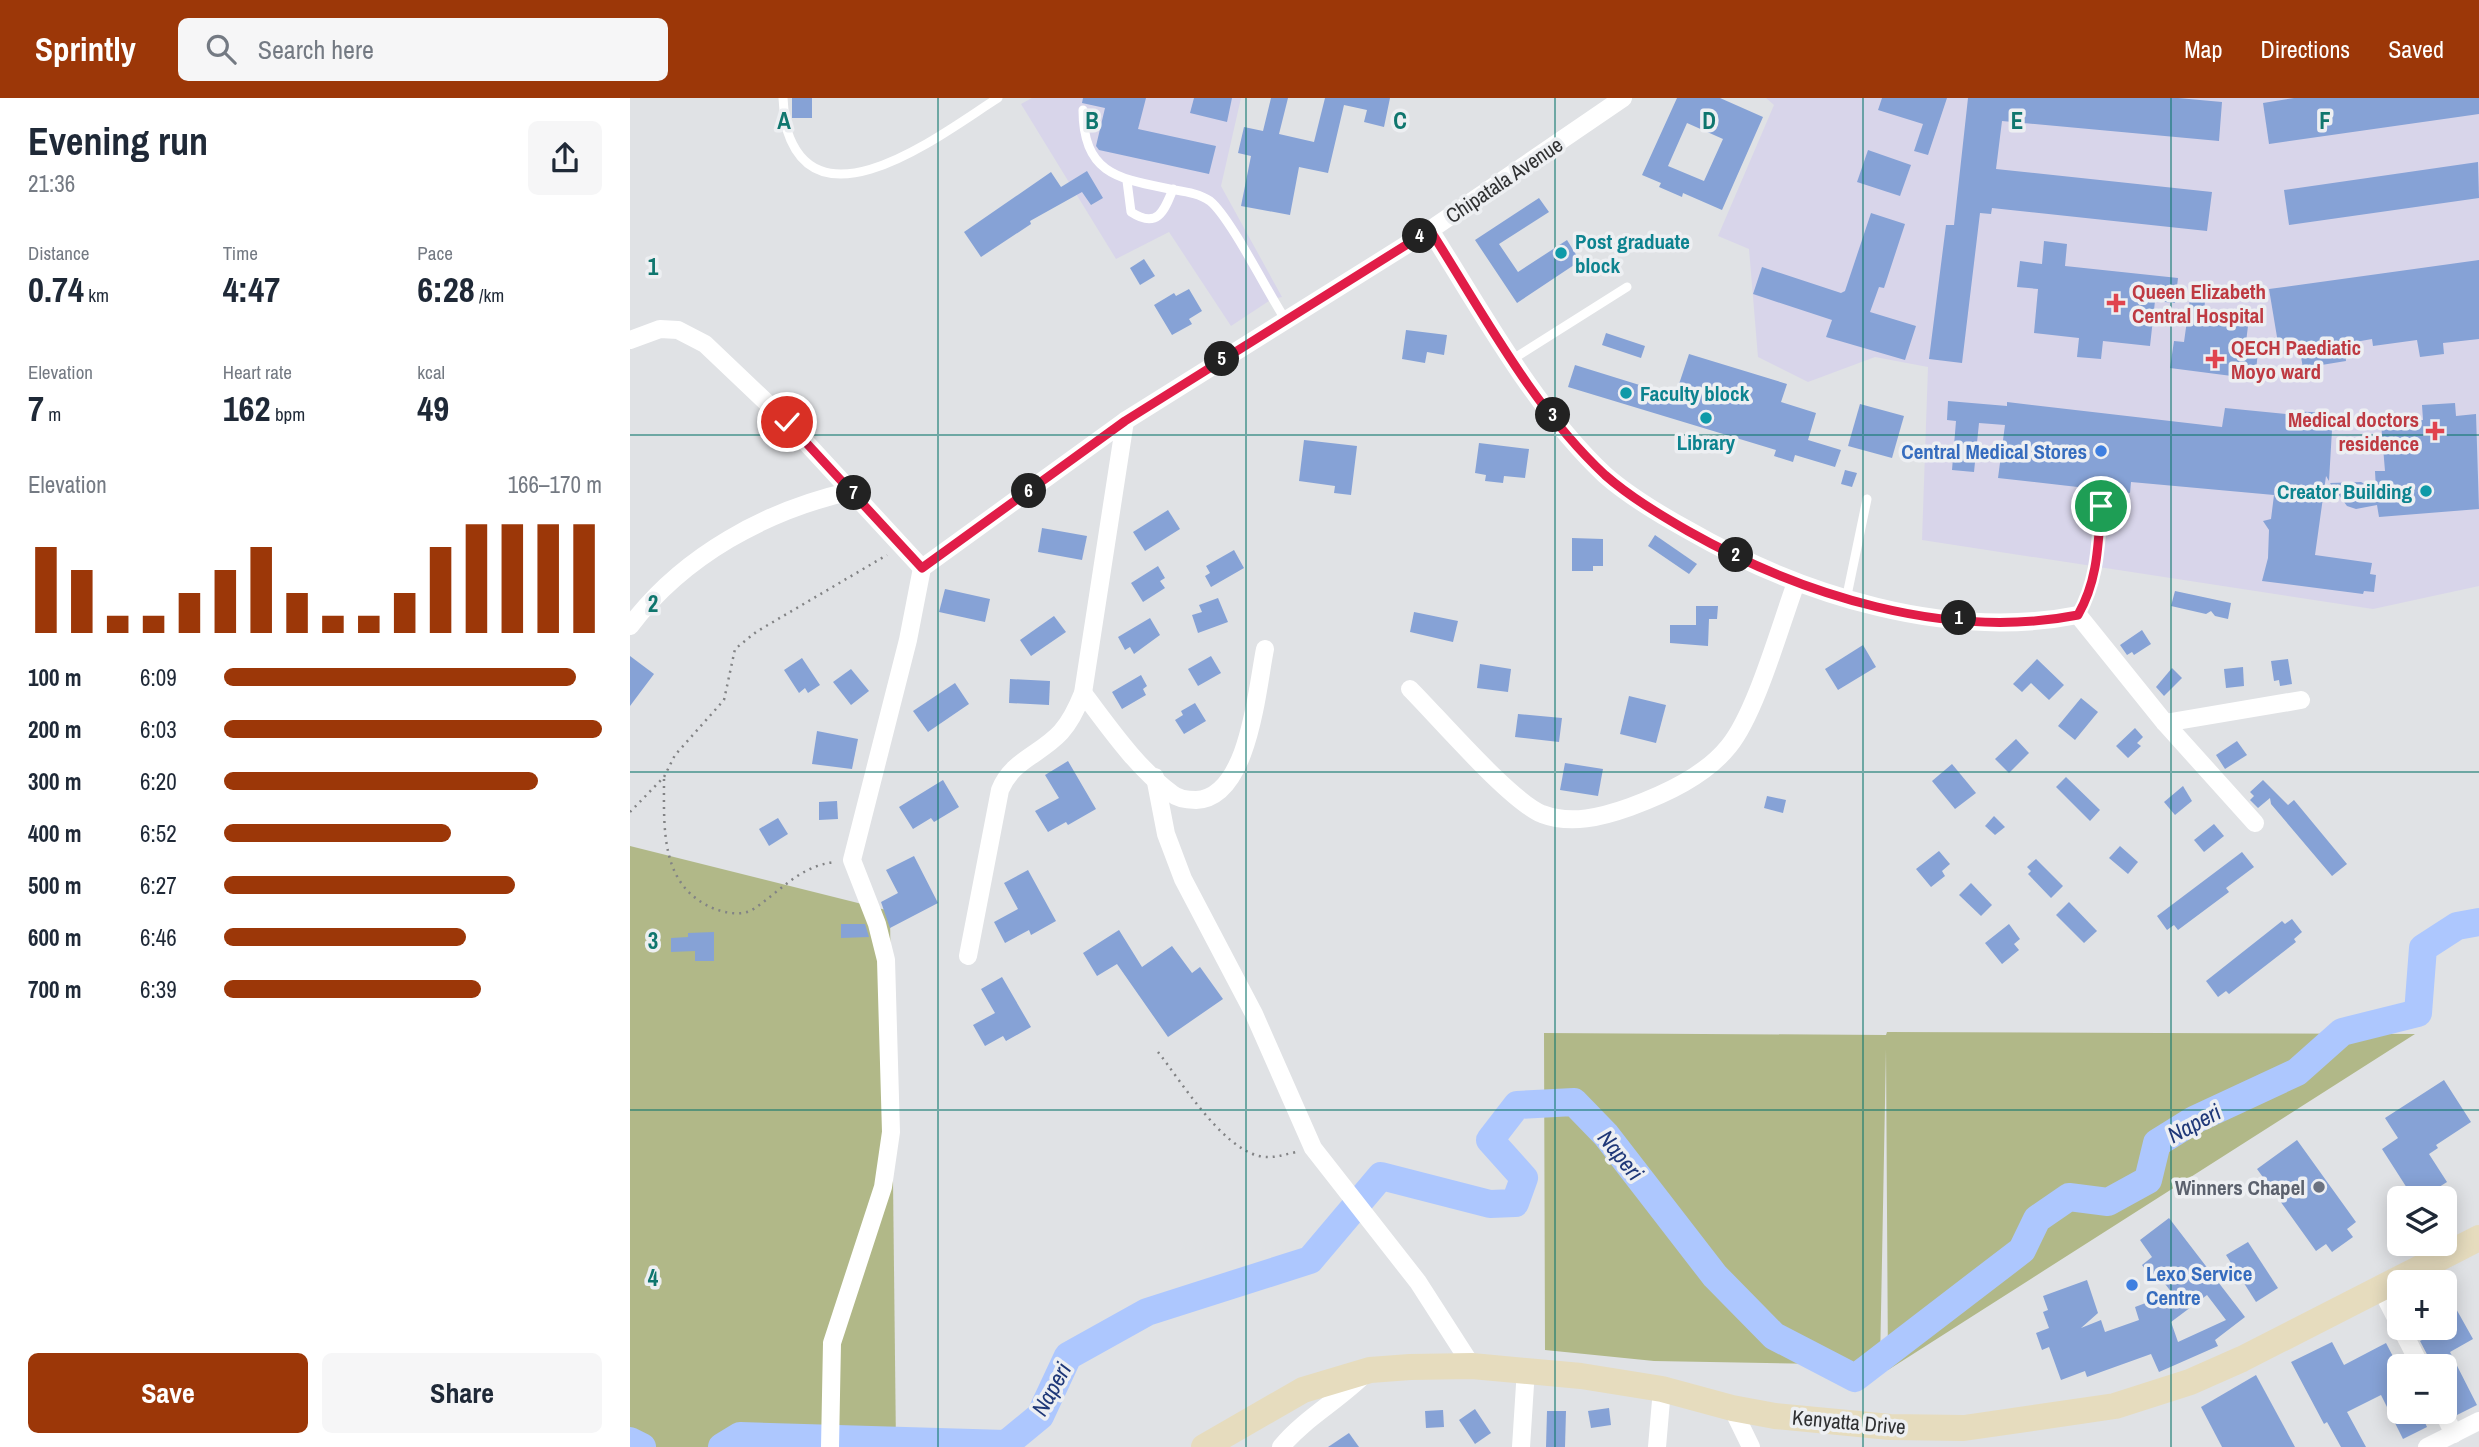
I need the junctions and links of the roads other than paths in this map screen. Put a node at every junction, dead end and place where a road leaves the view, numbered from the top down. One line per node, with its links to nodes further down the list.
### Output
1 (783, 98): 2 (lane)
2 (998, 98)
3 (1623, 98): 7 (street, Chipatala Avenue)
4 (1083, 110): 5 (lane)
5 (1126, 181): 6 (lane); 6 (lane)
6 (1173, 189): 9 (lane)
7 (1430, 230): 9 (street, Chipatala Avenue); 11 (street)
8 (1627, 287): 11 (lane)
9 (1285, 319): 12 (street, Chipatala Avenue)
10 (630, 340): 13 (street)
11 (1513, 359): 17 (street)
12 (1125, 421): 16 (street, Chipatala Avenue); 23 (street)
13 (852, 491): 16 (street); 20 (street)
14 (1867, 499): 18 (lane)
15 (2101, 506): 19 (lane)
16 (922, 568): 40 (street)
17 (1796, 583): 18 (street); 22 (street)
18 (1845, 600): 19 (street)
19 (2078, 615): 25 (street)
20 (630, 626)
21 (1265, 649): 26 (street)
22 (1410, 689)
23 (1083, 693): 26 (street); 28 (street)
24 (2301, 700): 25 (street)
25 (2165, 723): 27 (street)
26 (1155, 777): 32 (street)
27 (2255, 823)
28 (968, 956)
29 (2479, 1238): 30 (main road, Kenyatta Drive)
30 (2381, 1289): 31 (street); 36 (main road, Kenyatta Drive)
31 (2387, 1301)
32 (1472, 1366): 33 (main road, Kenyatta Drive); 34 (main road, Kenyatta Drive)
33 (1370, 1370): 41 (main road, Kenyatta Drive); 42 (street)
34 (1526, 1370): 35 (main road, Kenyatta Drive); 43 (street)
35 (1661, 1389): 36 (main road, Kenyatta Drive); 44 (street)
36 (1732, 1408): 45 (street)
37 (2479, 1421): 39 (street)
38 (2449, 1424): 39 (street)
39 (2454, 1434): 46 (street)
40 (830, 1447)
41 (1204, 1447)
42 (1281, 1447)
43 (1521, 1447)
44 (1657, 1447)
45 (1751, 1447)
46 (2427, 1447)

